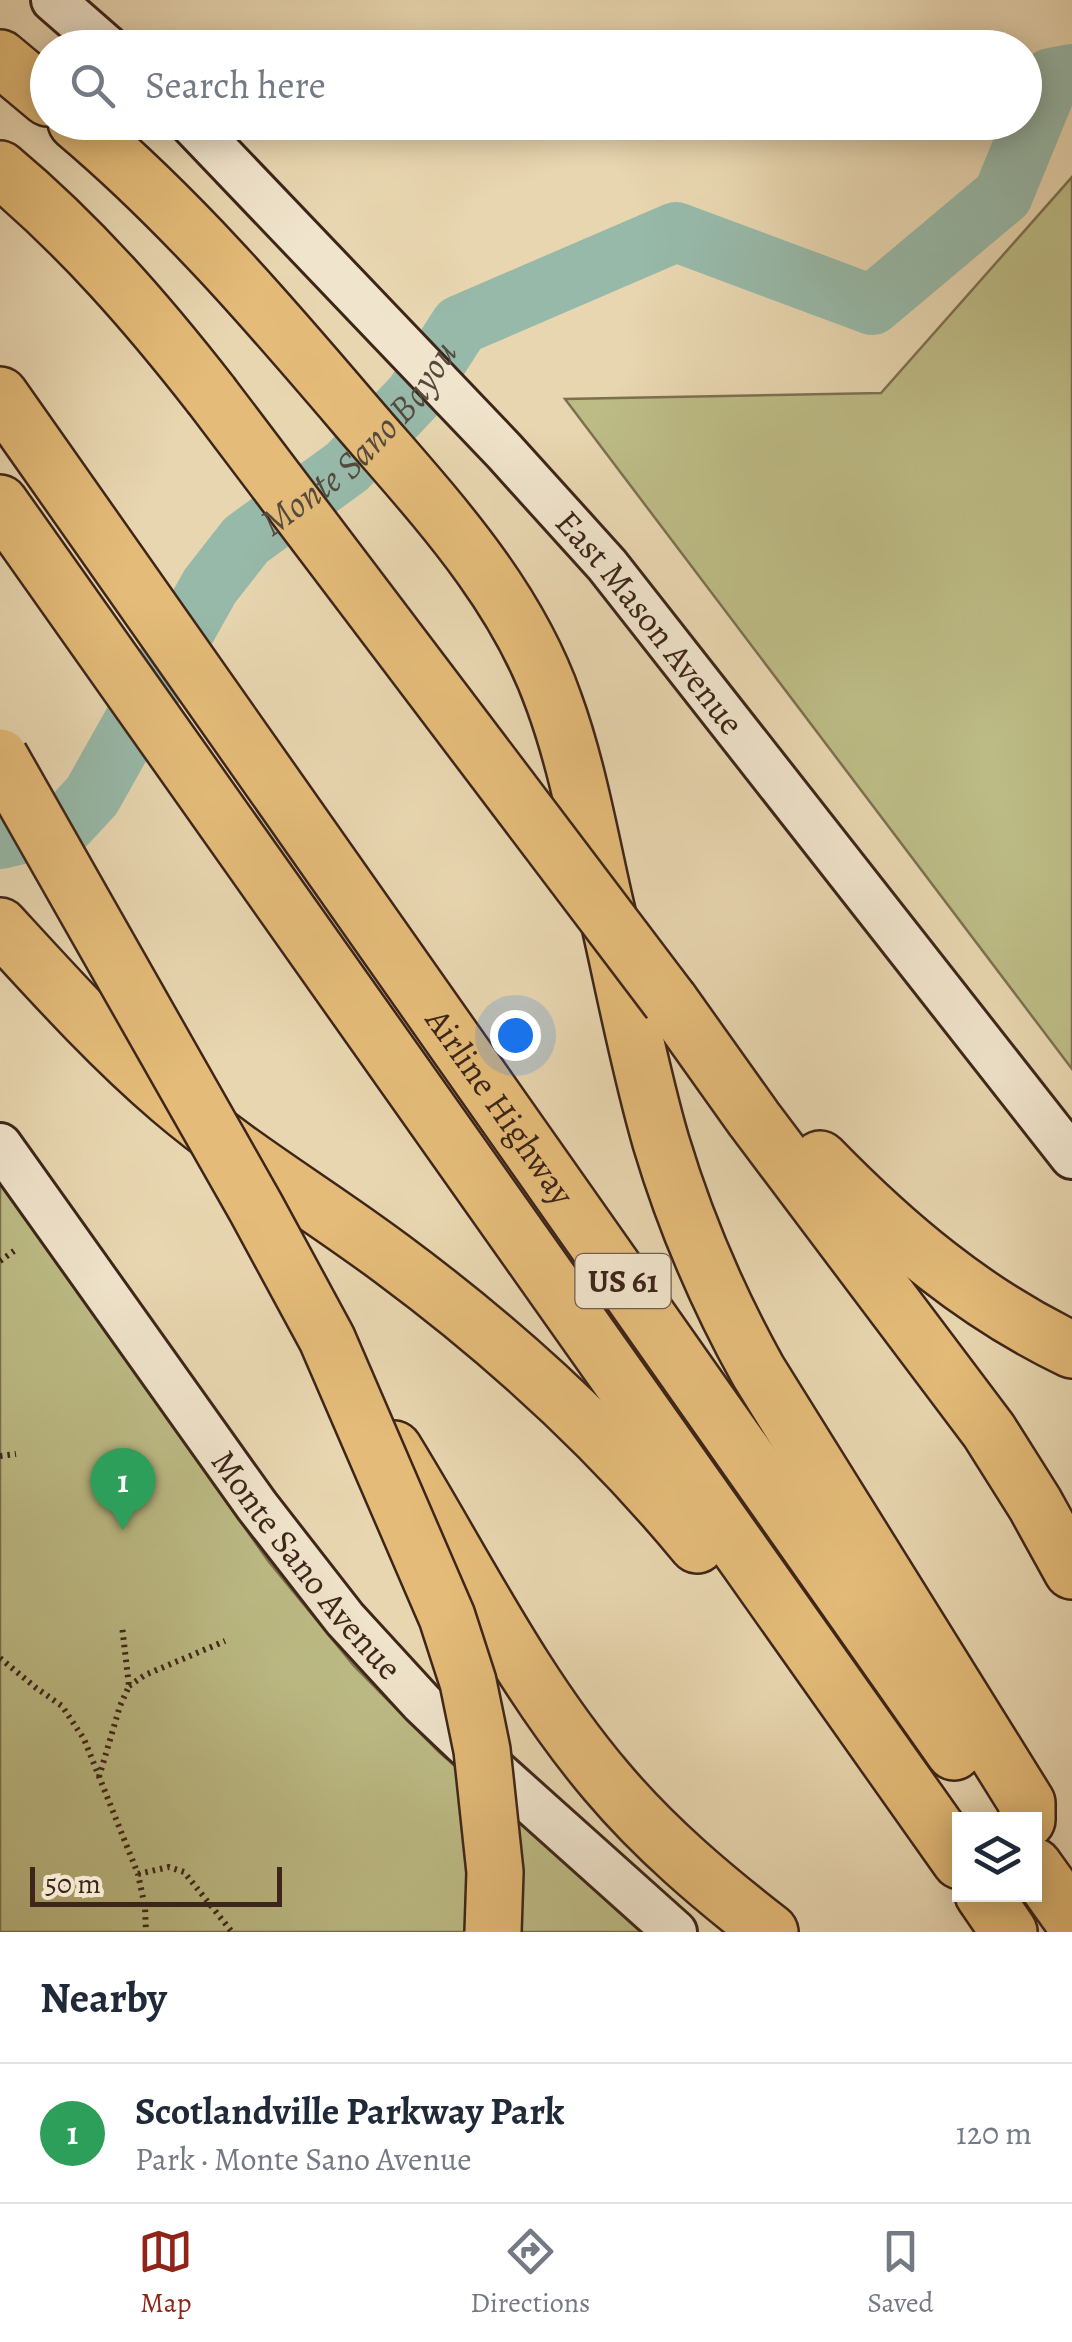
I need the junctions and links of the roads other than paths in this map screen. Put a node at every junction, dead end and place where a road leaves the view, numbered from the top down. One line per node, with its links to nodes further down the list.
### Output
1 (52, 0): 2 (street)
2 (87, 30)
3 (0, 58): 4 (highway)
4 (30, 83)
5 (96, 140): 20 (highway)
6 (207, 140): 14 (street, East Mason Avenue)
7 (0, 169): 12 (highway, bridge)
8 (0, 395): 19 (highway, Airline Highway / US 61)
9 (0, 503): 18 (highway, Airline Highway / US 61)
10 (0, 758): 15 (highway, bridge)
11 (0, 926): 18 (highway)
12 (670, 1001): 16 (highway); 17 (highway)
13 (0, 1145): 26 (street, Monte Sano Avenue)
14 (1072, 1157)
15 (327, 1340): 25 (highway, bridge); 27 (highway, bridge)
16 (1072, 1350)
17 (1072, 1571)
18 (805, 1641): 21 (highway, Airline Highway / US 61)
19 (996, 1812)
20 (1027, 1812)
21 (952, 1850)
22 (1042, 1877): 24 (highway)
23 (988, 1902): 28 (highway)
24 (1072, 1919)
25 (493, 1932)
26 (675, 1932)
27 (770, 1932)
28 (1009, 1932)

